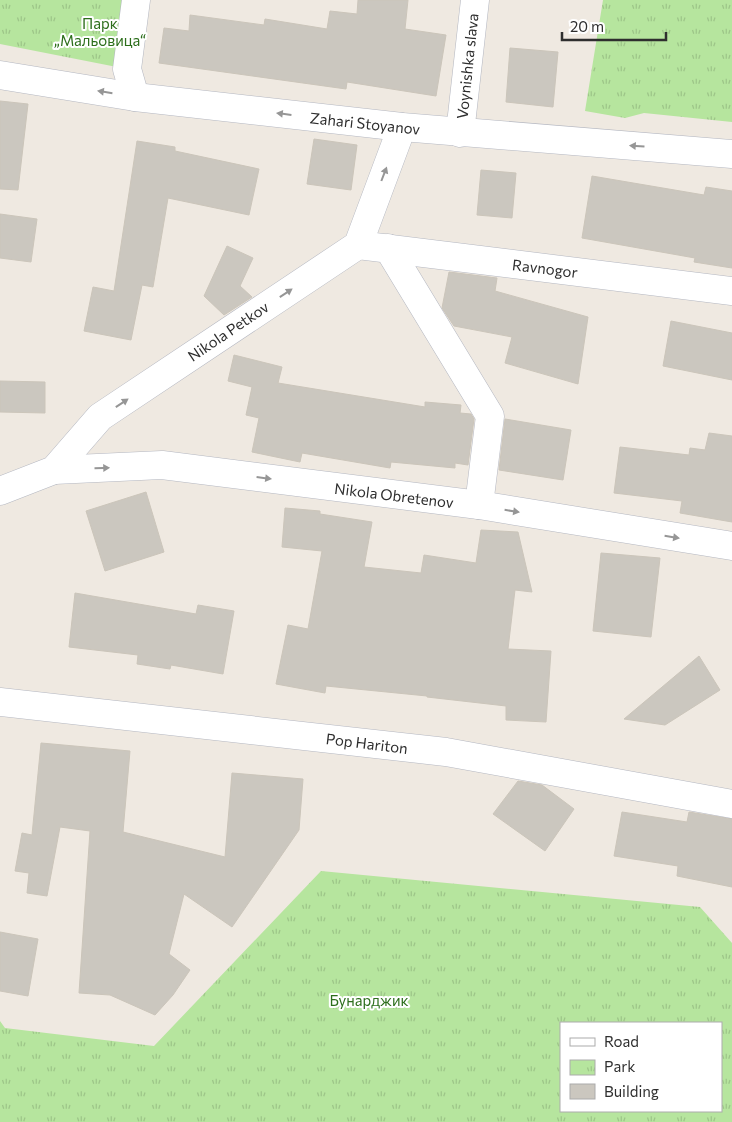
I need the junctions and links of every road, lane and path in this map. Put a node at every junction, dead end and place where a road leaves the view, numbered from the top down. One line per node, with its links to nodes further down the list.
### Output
1 (136, 0): 4 (street)
2 (475, 0): 6 (street, Voynishka slava)
3 (0, 75): 4 (street, Zahari Stoyanov, one-way to 3)
4 (135, 97): 5 (street, Zahari Stoyanov, one-way to 4)
5 (402, 127): 6 (street, Zahari Stoyanov); 8 (street, one-way to 5)
6 (460, 133): 7 (street, Zahari Stoyanov, one-way to 6)
7 (732, 154)
8 (358, 245): 9 (street, Ravnogor); 11 (street, Nikola Petkov, one-way to 8)
9 (388, 248): 10 (street, Ravnogor); 13 (street)
10 (732, 291)
11 (54, 470): 12 (street, Nikola Petkov); 13 (street, Nikola Obretenov, one-way to 13)
12 (0, 491)
13 (479, 505): 14 (street, Nikola Obretenov, one-way to 14)
14 (732, 546)
15 (0, 702): 16 (street, Pop Hariton)
16 (732, 804)

